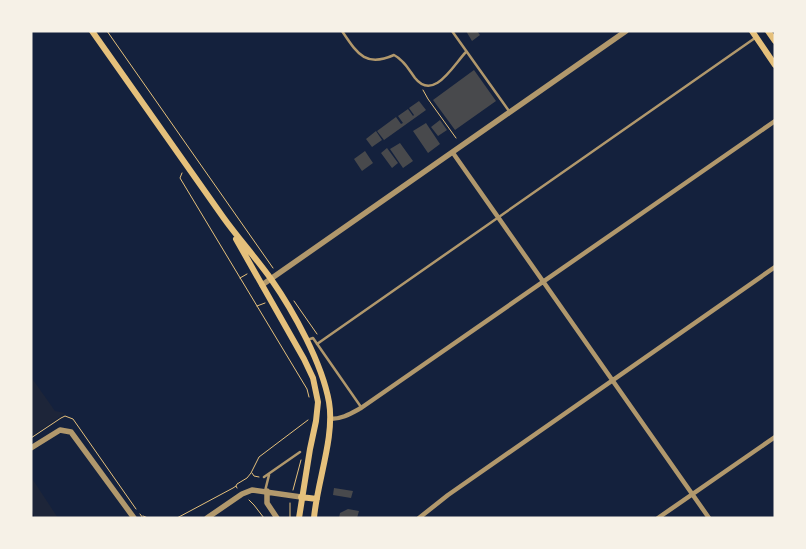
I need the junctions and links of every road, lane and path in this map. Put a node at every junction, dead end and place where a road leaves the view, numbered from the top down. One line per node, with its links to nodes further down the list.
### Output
1 (92, 31): 17 (main road)
2 (107, 31): 19 (path)
3 (342, 31): 11 (lane)
4 (452, 31): 9 (lane)
5 (626, 31): 12 (street)
6 (768, 31): 8 (main road)
7 (754, 34): 10 (main road); 18 (lane)
8 (775, 41)
9 (466, 52): 11 (lane); 12 (lane)
10 (775, 65)
11 (421, 85): 14 (path)
12 (510, 112): 15 (street)
13 (775, 121): 22 (street)
14 (456, 138)
15 (453, 153): 18 (street); 21 (street)
16 (180, 178): 27 (path)
17 (224, 218): 21 (main road); 23 (main road)
18 (498, 218): 22 (street); 25 (lane)
19 (273, 267)
20 (775, 267): 26 (street)
21 (271, 279): 23 (street); 24 (main road)
22 (543, 282): 26 (street); 28 (street)
23 (262, 285): 43 (main road)
24 (306, 340): 25 (lane); 29 (main road)
25 (317, 344): 28 (lane)
26 (612, 380): 41 (street); 55 (street)
27 (311, 404)
28 (361, 408): 29 (street)
29 (330, 419): 44 (main road)
30 (310, 425): 35 (path)
31 (775, 437): 41 (street)
32 (31, 448): 47 (street)
33 (300, 452): 36 (lane)
34 (301, 459): 42 (path)
35 (251, 473): 37 (path); 38 (path)
36 (269, 474): 37 (lane); 39 (lane)
37 (264, 477)
38 (236, 486): 40 (path); 49 (path)
39 (266, 491): 40 (street); 42 (street); 51 (street)
40 (242, 494): 46 (street); 50 (path)
41 (692, 494): 56 (street); 57 (street)
42 (292, 495): 43 (street); 52 (path)
43 (301, 497): 44 (main road); 53 (main road)
44 (316, 499): 54 (main road)
45 (140, 514): 48 (path)
46 (210, 517)
47 (134, 518)
48 (148, 518)
49 (177, 518)
50 (264, 518)
51 (277, 518)
52 (290, 518)
53 (299, 518)
54 (314, 518)
55 (419, 518)
56 (658, 518)
57 (709, 518)

